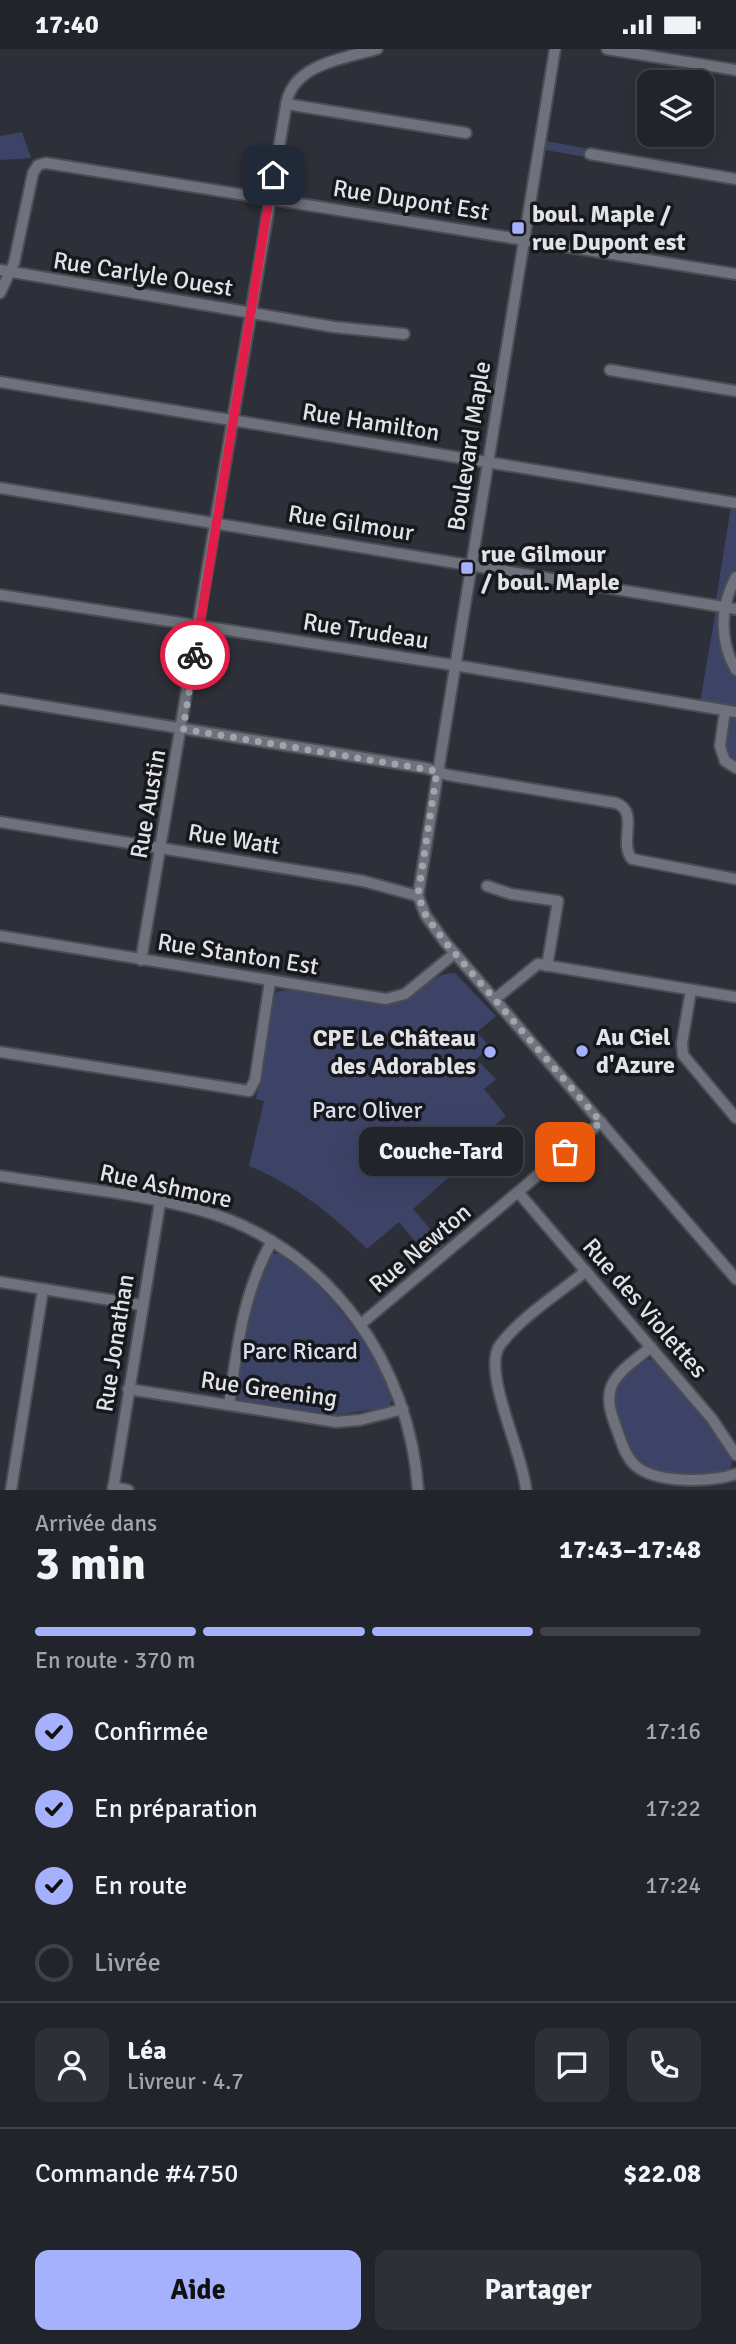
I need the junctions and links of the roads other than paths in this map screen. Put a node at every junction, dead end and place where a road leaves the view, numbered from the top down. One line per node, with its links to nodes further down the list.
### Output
1 (377, 49): 5 (street, Rue Austin)
2 (555, 49): 10 (street, Boulevard Maple)
3 (607, 49): 4 (street)
4 (736, 70)
5 (286, 104): 6 (street); 9 (street, Rue Austin)
6 (466, 133)
7 (590, 154): 8 (street)
8 (736, 179)
9 (269, 199): 10 (street, Rue Dupont Est); 11 (street, Rue Dupont Est); 14 (street, Rue Austin)
10 (524, 239): 12 (street, Rue Dupont Est); 20 (street, Boulevard Maple)
11 (5, 271): 13 (street); 14 (street, Rue Carlyle Ouest)
12 (736, 274)
13 (0, 293)
14 (250, 313): 15 (street, Rue Carlyle Ouest); 19 (street, Rue Austin)
15 (404, 334)
16 (610, 370): 18 (street)
17 (0, 382): 19 (street, Rue Hamilton)
18 (736, 391)
19 (233, 421): 20 (street, Rue Hamilton); 23 (street, Rue Austin)
20 (487, 462): 22 (street, Rue Hamilton); 24 (street, Boulevard Maple)
21 (0, 488): 23 (street, Rue Gilmour)
22 (736, 503)
23 (216, 523): 24 (street, Rue Gilmour); 28 (street, Rue Austin)
24 (471, 564): 27 (street, Rue Gilmour); 29 (street, Boulevard Maple)
25 (736, 577): 27 (street)
26 (0, 595): 28 (street, Rue Trudeau)
27 (730, 608): 30 (street)
28 (199, 627): 29 (street, Rue Trudeau); 33 (street, Rue Austin)
29 (454, 666): 32 (street, Rue Trudeau); 35 (street, Boulevard Maple)
30 (736, 670)
31 (0, 699): 33 (street)
32 (731, 711): 34 (street, Rue Trudeau)
33 (183, 729): 35 (street); 37 (street, Rue Austin)
34 (736, 768)
35 (437, 771): 38 (street); 40 (street, Boulevard Maple)
36 (0, 822): 37 (street, Rue Watt)
37 (161, 848): 40 (street, Rue Watt); 43 (street, Rue Austin)
38 (736, 879)
39 (486, 886): 44 (street)
40 (418, 895): 42 (street)
41 (0, 936): 43 (street, Rue Stanton Est)
42 (454, 953): 45 (street, Rue Stanton Est); 48 (street)
43 (141, 960): 45 (street, Rue Stanton Est)
44 (547, 965): 46 (street); 48 (street)
45 (270, 981): 49 (street)
46 (691, 990): 47 (street); 50 (street)
47 (736, 997)
48 (495, 999): 51 (street)
49 (0, 1052)
50 (736, 1118)
51 (601, 1122): 53 (street, Rue Newton); 57 (street)
52 (0, 1177): 54 (street, Rue Ashmore)
53 (518, 1192): 56 (street, Rue des Violettes); 61 (street, Rue Newton)
54 (160, 1202): 55 (street, Rue Ashmore); 60 (street, Rue Jonathan)
55 (272, 1241): 61 (street, Rue Ashmore); 64 (street)
56 (586, 1271): 62 (street, Rue des Violettes); 72 (street)
57 (736, 1279)
58 (0, 1282): 59 (street)
59 (43, 1289): 60 (street); 69 (street)
60 (141, 1305): 63 (street, Rue Jonathan)
61 (361, 1324): 65 (street, Rue Ashmore)
62 (651, 1347): 66 (street, Rue des Violettes); 67 (street)
63 (128, 1389): 64 (street, Rue Greening); 68 (street, Rue Jonathan)
64 (229, 1405): 65 (street, Rue Greening)
65 (403, 1409): 71 (street, Rue Ashmore)
66 (736, 1455)
67 (736, 1474)
68 (113, 1489): 70 (street)
69 (11, 1490)
70 (128, 1490)
71 (418, 1490)
72 (526, 1490)

